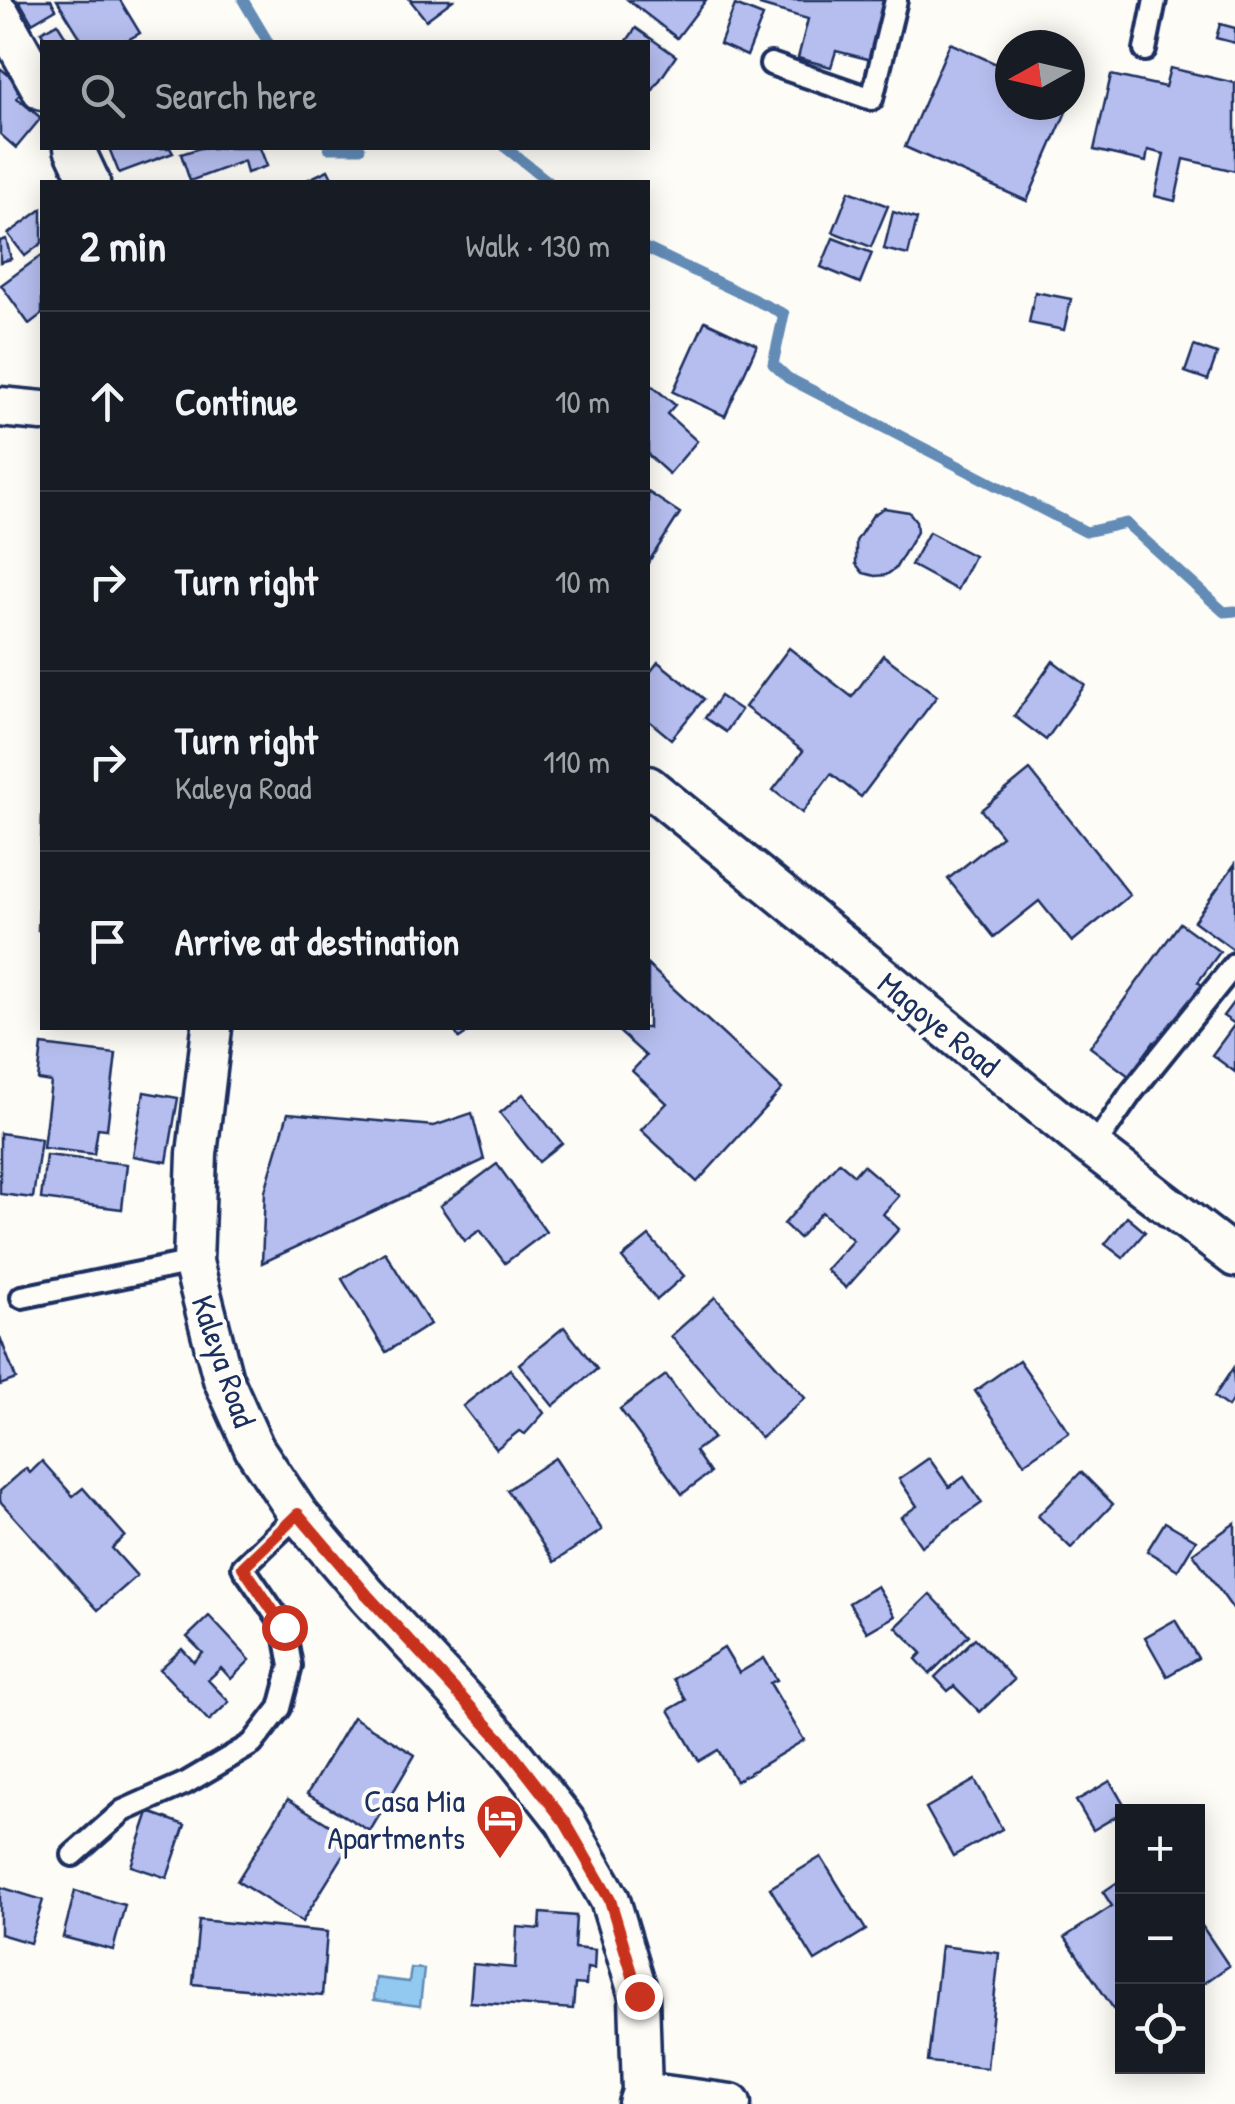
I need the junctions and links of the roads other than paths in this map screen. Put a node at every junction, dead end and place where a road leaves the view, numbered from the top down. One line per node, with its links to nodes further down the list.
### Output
1 (896, 0): 5 (lane)
2 (1155, 0): 4 (lane)
3 (0, 14): 6 (street)
4 (1145, 50)
5 (770, 64)
6 (40, 86)
7 (75, 150): 8 (street)
8 (89, 180)
9 (0, 407): 10 (street)
10 (40, 410)
11 (650, 788): 14 (street, Magoye Road)
12 (1235, 964): 14 (lane)
13 (212, 1030): 16 (street, Kaleya Road)
14 (1092, 1148): 15 (street, Magoye Road)
15 (1235, 1256)
16 (193, 1262): 17 (lane); 18 (street, Kaleya Road)
17 (22, 1297)
18 (298, 1514): 19 (lane); 20 (street, Kaleya Road)
19 (73, 1855)
20 (640, 2098): 21 (street)
21 (731, 2104)

